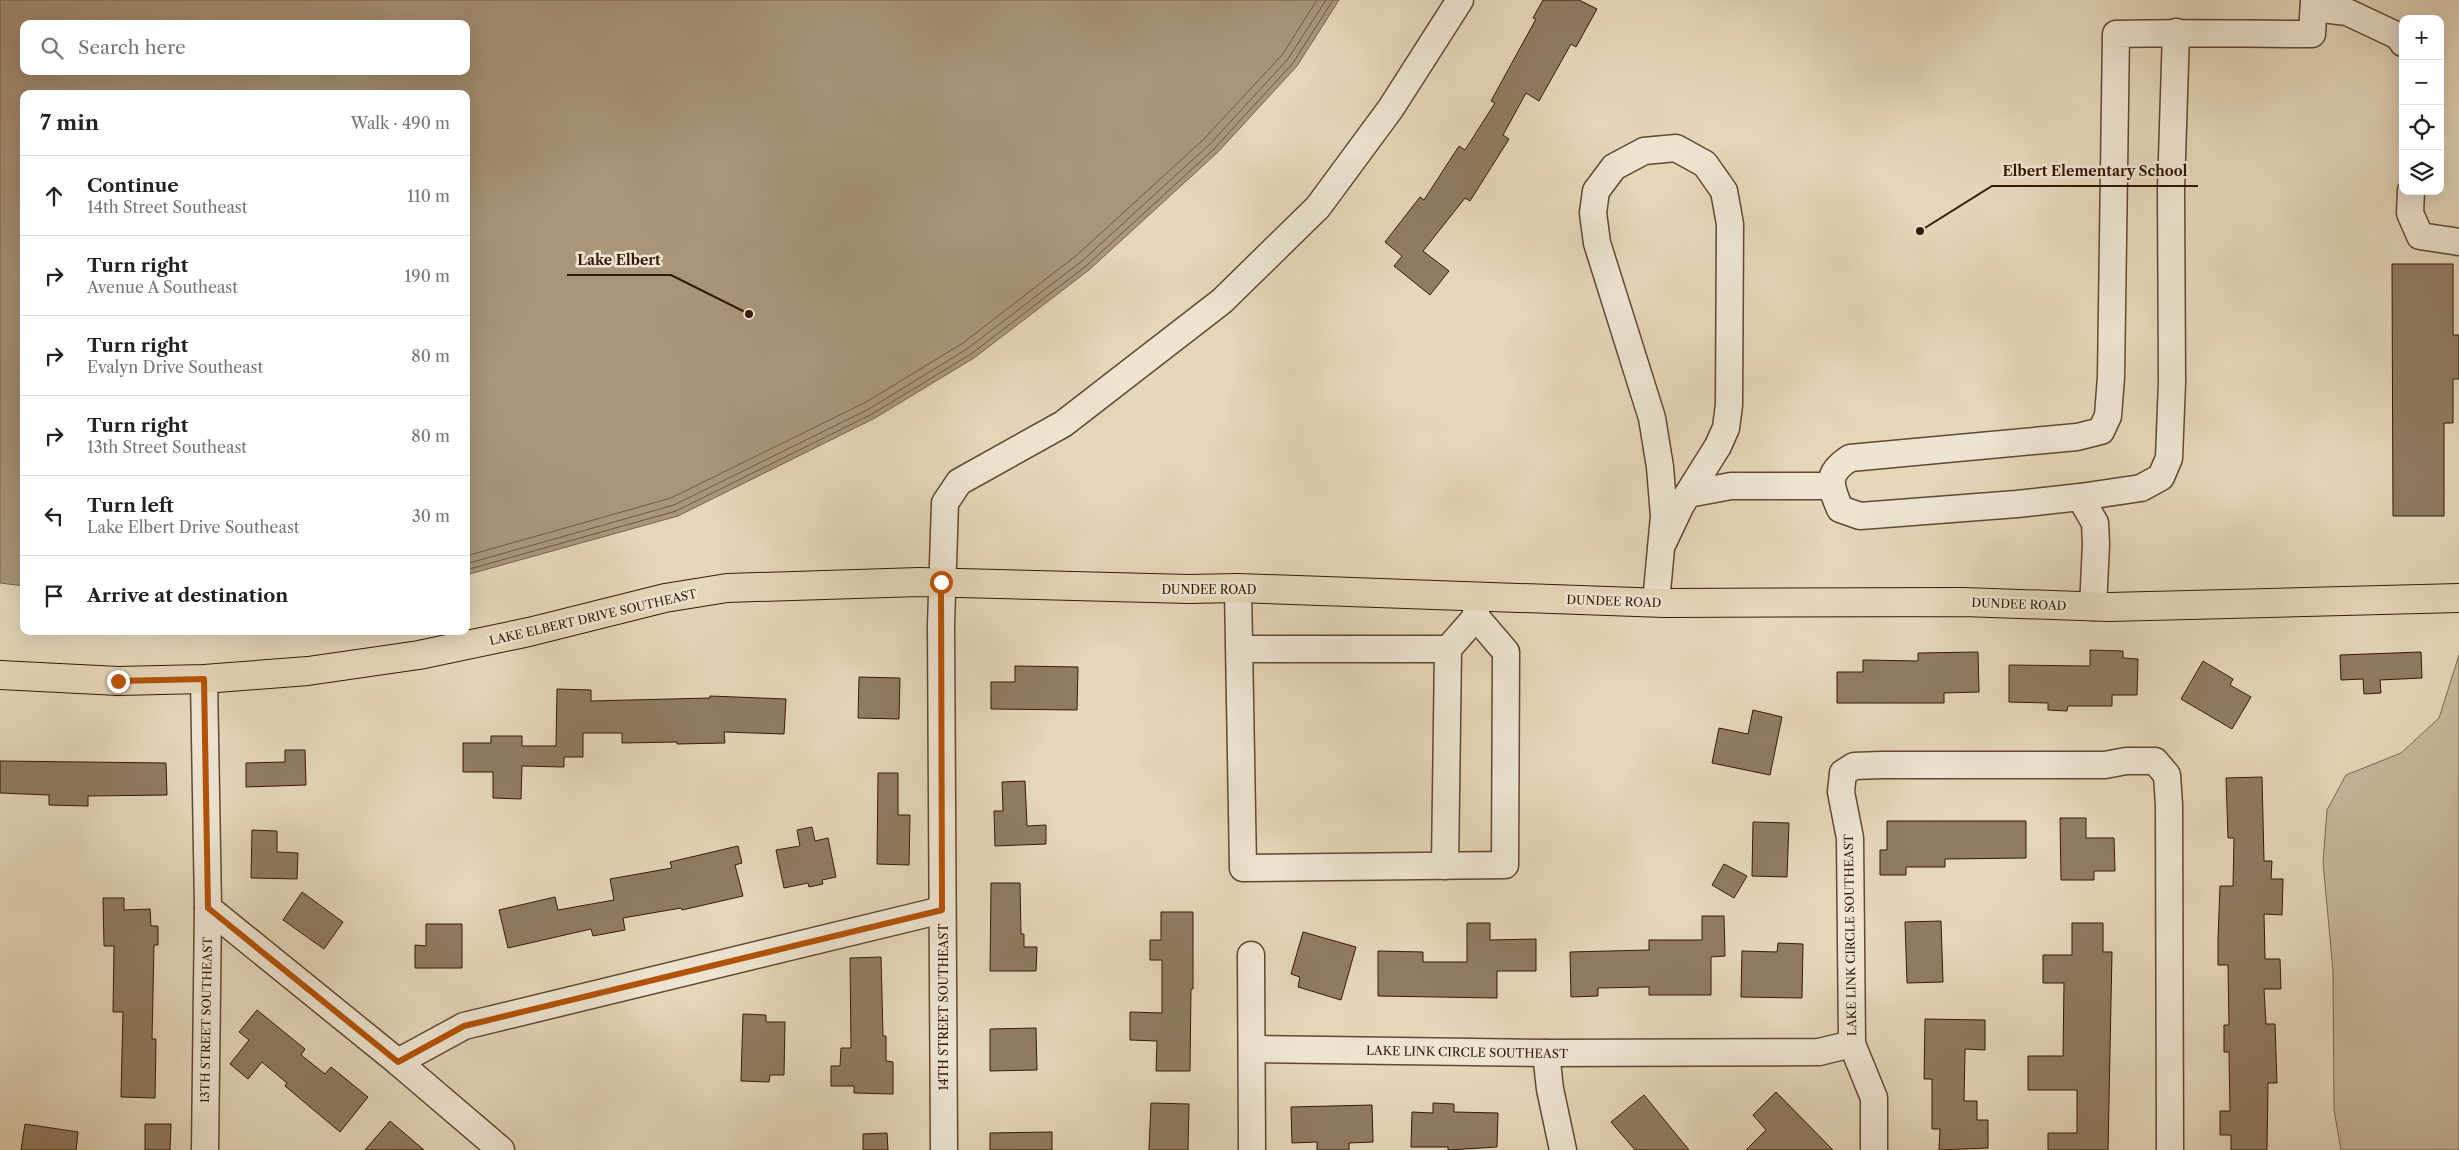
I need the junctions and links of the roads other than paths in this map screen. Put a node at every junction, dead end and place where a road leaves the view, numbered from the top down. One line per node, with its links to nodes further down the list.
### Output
1 (1460, 0): 11 (street, 14TH STREET SOUTHEAST)
2 (2314, 4): 3 (street); 4 (street)
3 (2176, 32): 7 (street); 9 (street)
4 (2399, 37)
5 (2411, 195): 6 (street)
6 (2459, 242)
7 (1831, 486): 8 (street); 9 (street)
8 (1688, 494): 10 (street); 10 (street)
9 (2080, 497): 16 (street)
10 (1661, 547): 15 (street)
11 (941, 582): 12 (main road, DUNDEE ROAD); 13 (main road, DUNDEE ROAD); 24 (street, 14TH STREET SOUTHEAST)
12 (768, 587): 21 (main road, LAKE ELBERT DRIVE SOUTHEAST)
13 (1238, 588): 17 (main road, DUNDEE ROAD); 18 (street)
14 (2459, 598): 16 (main road, DUNDEE ROAD)
15 (1656, 602): 16 (main road, DUNDEE ROAD); 17 (main road, DUNDEE ROAD)
16 (2093, 606)
17 (1476, 607): 19 (street); 22 (street)
18 (1241, 649): 19 (street); 22 (street)
19 (1448, 649): 22 (street)
20 (0, 675): 21 (main road, LAKE ELBERT DRIVE SOUTHEAST)
21 (204, 679): 23 (street, 13TH STREET SOUTHEAST)
22 (1445, 866)
23 (208, 908): 29 (street); 30 (street, 13TH STREET SOUTHEAST)
24 (942, 910): 29 (street); 32 (street, 14TH STREET SOUTHEAST)
25 (1251, 955): 27 (street)
26 (1852, 1044): 28 (street, LAKE LINK CIRCLE SOUTHEAST); 35 (street); 36 (street, LAKE LINK CIRCLE SOUTHEAST)
27 (1252, 1049): 28 (street, LAKE LINK CIRCLE SOUTHEAST); 33 (street)
28 (1546, 1053): 34 (street)
29 (398, 1062): 31 (street)
30 (205, 1150)
31 (501, 1150)
32 (944, 1150)
33 (1252, 1150)
34 (1563, 1150)
35 (1874, 1150)
36 (2170, 1150)

